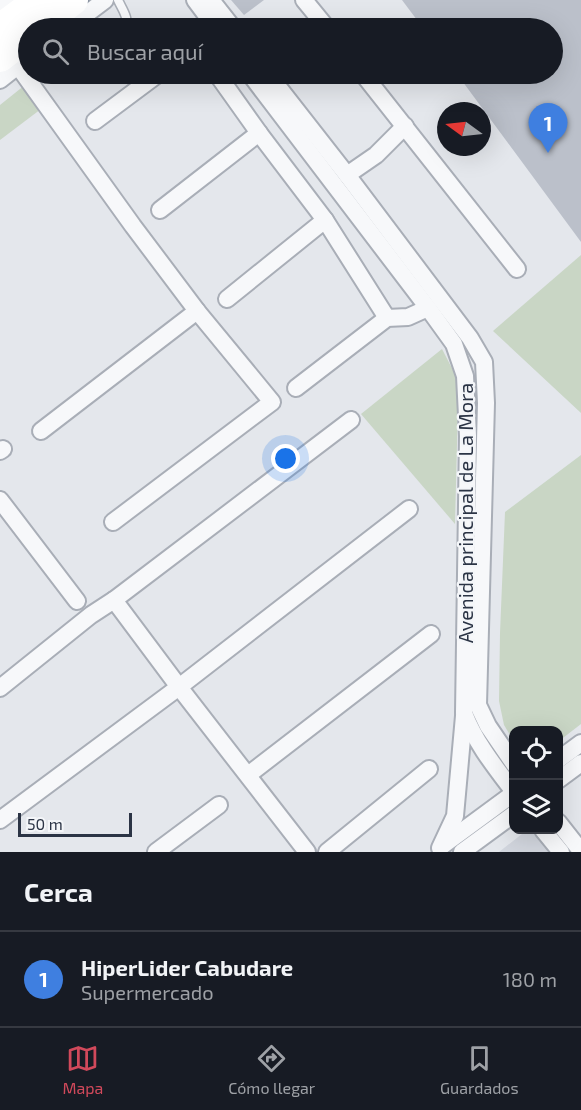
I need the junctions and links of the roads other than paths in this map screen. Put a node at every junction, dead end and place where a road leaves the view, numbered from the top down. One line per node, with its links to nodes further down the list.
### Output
1 (12, 0): 9 (street)
2 (39, 0): 16 (highway)
3 (73, 0): 10 (highway)
4 (105, 0): 11 (street)
5 (118, 0): 12 (lane)
6 (195, 0): 13 (street)
7 (211, 0): 14 (street)
8 (304, 0): 15 (street)
9 (0, 9)
10 (50, 18)
11 (81, 18)
12 (127, 18)
13 (208, 18)
14 (225, 18)
15 (319, 18)
16 (0, 29)
17 (16, 60): 18 (street)
18 (0, 80)
19 (33, 84): 34 (street)
20 (145, 84): 25 (street)
21 (224, 84): 27 (street)
22 (258, 84): 33 (street, Avenida principal de La Mora)
23 (276, 84): 28 (street, Avenida principal de La Mora)
24 (371, 84): 26 (street)
25 (95, 121)
26 (405, 126): 28 (street); 31 (street)
27 (259, 133): 29 (street); 30 (street)
28 (347, 175): 50 (street, Avenida principal de La Mora)
29 (160, 210)
30 (325, 220): 32 (street); 35 (street)
31 (517, 269)
32 (227, 299)
33 (428, 308): 35 (street); 47 (street, Avenida principal de La Mora)
34 (197, 311): 38 (street); 41 (street)
35 (387, 318): 36 (street)
36 (296, 388)
37 (351, 420): 43 (street)
38 (41, 431)
39 (0, 500): 42 (street)
40 (409, 509): 45 (street)
41 (113, 522)
42 (77, 600)
43 (114, 600): 45 (street); 46 (street)
44 (432, 634): 53 (street)
45 (178, 687): 53 (street); 59 (street)
46 (0, 688)
47 (464, 713): 55 (street, Avenida principal de La Mora); 62 (street)
48 (581, 743): 49 (street)
49 (563, 756)
50 (509, 758)
51 (581, 763): 54 (street)
52 (429, 769): 66 (street)
53 (248, 775): 65 (street)
54 (563, 776)
55 (509, 786)
56 (509, 795): 62 (street)
57 (219, 804): 64 (street)
58 (509, 817): 67 (street)
59 (0, 820)
60 (563, 828): 63 (street)
61 (546, 834): 68 (street)
62 (438, 850)
63 (581, 851)
64 (156, 852)
65 (307, 852)
66 (327, 852)
67 (462, 852)
68 (561, 852)

